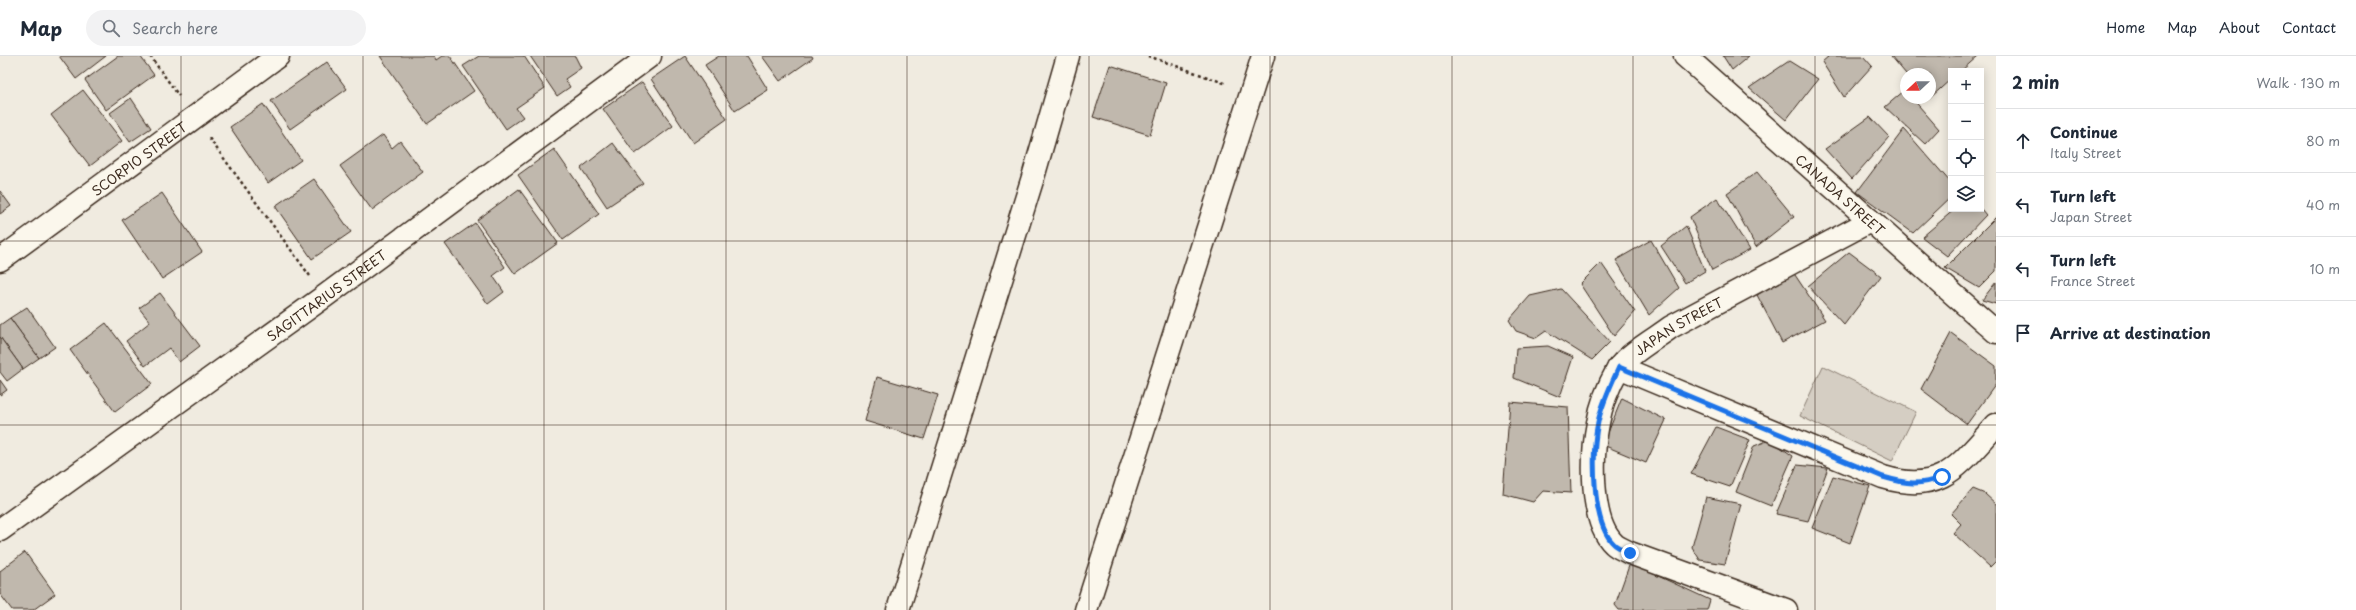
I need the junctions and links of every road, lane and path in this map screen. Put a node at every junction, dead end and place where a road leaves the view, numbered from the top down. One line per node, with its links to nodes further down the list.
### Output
1 (150, 56): 9 (path)
2 (278, 56): 9 (street, SCORPIO STREET)
3 (650, 56): 12 (street, SAGITTARIUS STREET)
4 (1068, 56): 17 (street)
5 (1148, 56): 8 (path)
6 (1262, 56): 8 (street)
7 (1685, 56): 10 (street, CANADA STREET)
8 (1250, 92): 18 (street)
9 (194, 117): 11 (street, SCORPIO STREET); 12 (path)
10 (1870, 221): 13 (street, CANADA STREET); 14 (street, JAPAN STREET)
11 (0, 260)
12 (325, 296): 16 (street, SAGITTARIUS STREET)
13 (1996, 332)
14 (1619, 367): 15 (street); 19 (street, JAPAN STREET)
15 (1996, 425)
16 (0, 530)
17 (898, 610)
18 (1086, 610)
19 (1786, 610)

